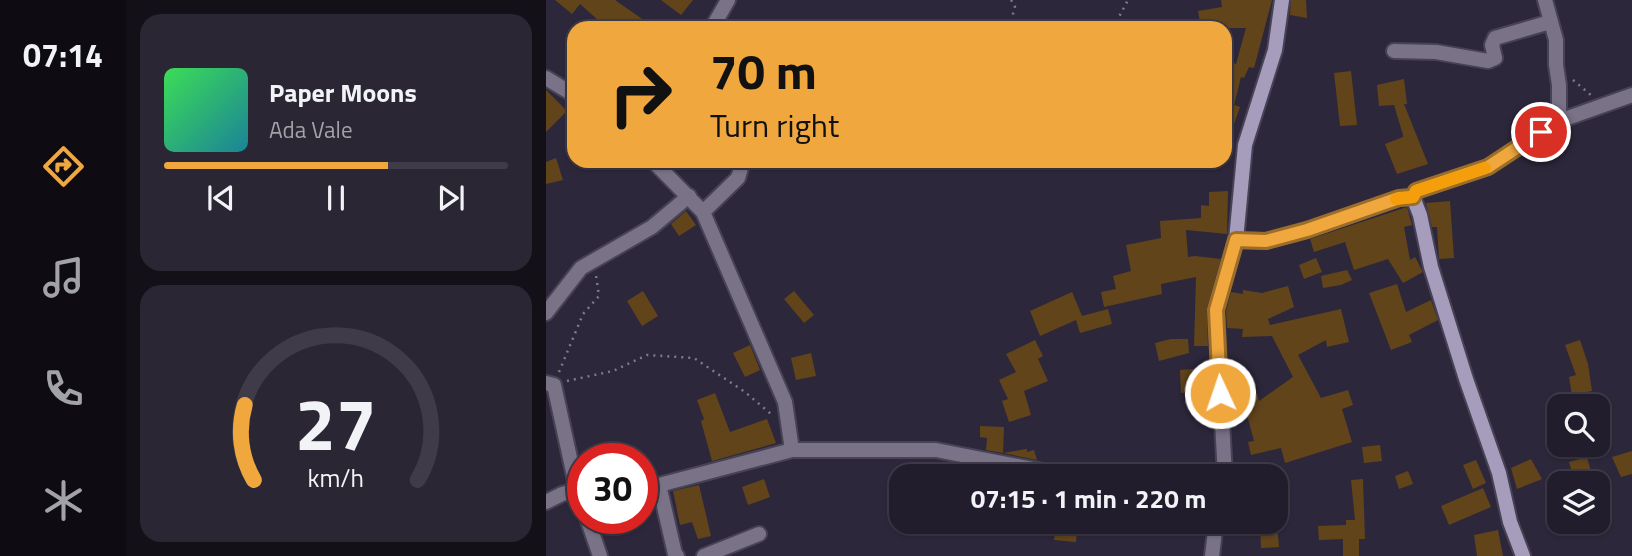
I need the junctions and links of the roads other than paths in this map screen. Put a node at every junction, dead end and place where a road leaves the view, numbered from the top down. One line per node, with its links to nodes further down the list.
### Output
1 (727, 0): 4 (street)
2 (1282, 0): 16 (street)
3 (1545, 0): 5 (street)
4 (716, 21)
5 (1550, 22): 6 (street); 10 (street)
6 (1394, 51)
7 (546, 78): 8 (street)
8 (567, 91)
9 (1632, 95): 10 (street)
10 (1559, 121): 14 (street)
11 (660, 168): 13 (street)
12 (741, 168): 15 (street)
13 (689, 196): 15 (street); 17 (street)
14 (1413, 197): 16 (street); 33 (street)
15 (703, 212): 20 (street)
16 (1236, 240): 22 (street)
17 (546, 313)
18 (550, 384): 19 (street)
19 (567, 444)
20 (792, 450): 21 (street); 23 (street)
21 (1007, 464)
22 (1224, 464)
23 (659, 485): 30 (street)
24 (567, 493): 25 (street)
25 (546, 502)
26 (592, 534): 29 (street)
27 (759, 534): 31 (street)
28 (1215, 534): 32 (street)
29 (600, 556)
30 (677, 556)
31 (704, 556)
32 (1212, 556)
33 (1522, 556)

